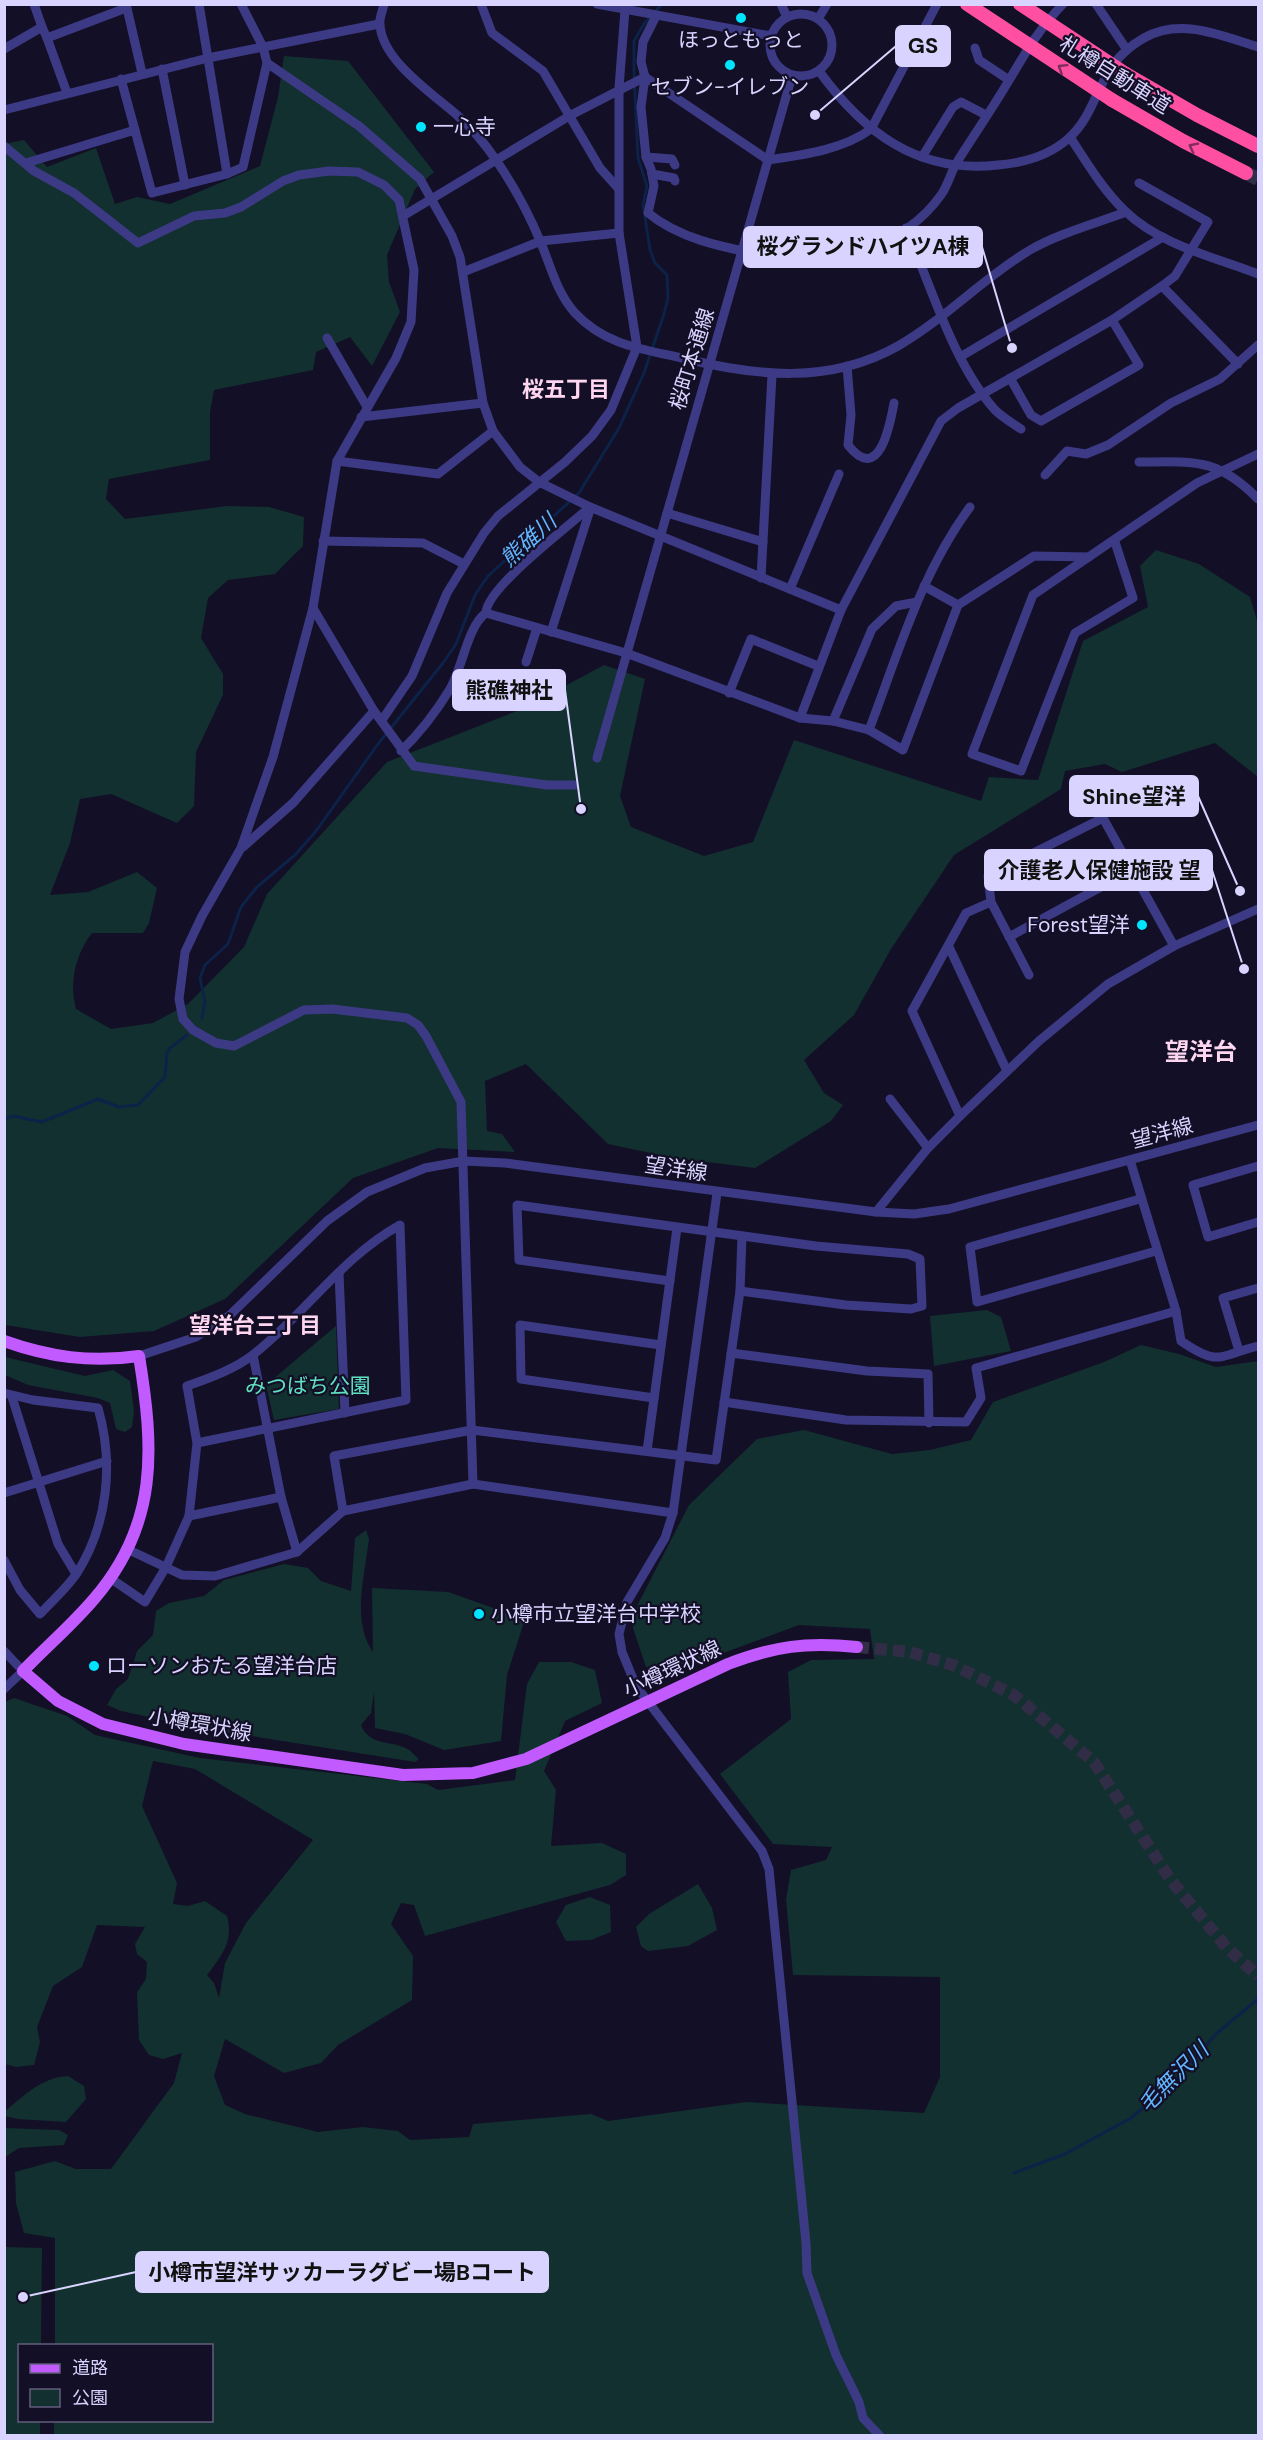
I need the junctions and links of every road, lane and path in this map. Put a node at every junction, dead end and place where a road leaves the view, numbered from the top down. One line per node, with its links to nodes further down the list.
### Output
1 (34, 4): 20 (street)
2 (199, 4): 28 (street)
3 (241, 4): 23 (street)
4 (384, 4): 19 (street)
5 (481, 4): 41 (street)
6 (597, 4): 15 (street)
7 (781, 4): 17 (street)
8 (827, 4): 18 (street)
9 (937, 4): 42 (street)
10 (967, 4): 54 (highway, 札樽自動車道, one-way to 10, bridge)
11 (1020, 4): 46 (highway, 札樽自動車道, bridge)
12 (1063, 4): 36 (street)
13 (1096, 4): 27 (street)
14 (126, 6): 22 (street); 32 (street)
15 (625, 10): 16 (street); 37 (street)
16 (649, 13): 21 (street); 34 (street)
17 (787, 17): 18 (street); 21 (street)
18 (818, 19): 31 (street)
19 (379, 24): 23 (street); 50 (street)
20 (42, 27): 22 (street); 26 (street)
21 (771, 36): 33 (street)
22 (47, 38): 38 (street)
23 (263, 47): 28 (street); 29 (street)
24 (1258, 47): 27 (street)
25 (975, 48): 36 (street)
26 (4, 49)
27 (1127, 50): 44 (street)
28 (208, 58): 30 (street); 55 (street)
29 (267, 63): 55 (street); 61 (street)
30 (162, 69): 32 (street); 59 (street)
31 (819, 71): 33 (street); 42 (street)
32 (141, 73): 35 (street)
33 (792, 76): 49 (street, 桜町本通線)
34 (643, 78): 37 (street); 47 (street); 49 (street)
35 (122, 79): 38 (street); 43 (street)
36 (1009, 80): 40 (street)
37 (623, 86): 41 (street); 60 (street)
38 (67, 93): 39 (street)
39 (4, 110)
40 (986, 115): 48 (street); 53 (street)
41 (571, 116): 50 (street); 60 (street)
42 (871, 129): 48 (street); 49 (street)
43 (135, 130): 51 (street); 59 (street)
44 (1070, 137): 53 (street); 62 (street)
45 (4, 146): 51 (street)
46 (1258, 146)
47 (646, 157): 52 (street); 56 (street)
48 (922, 157): 53 (street)
49 (768, 160): 69 (street, 桜町本通線)
50 (497, 161): 61 (street); 67 (street)
51 (26, 164): 63 (street)
52 (675, 165)
53 (955, 165): 64 (street)
54 (1246, 173)
55 (227, 174): 59 (street)
56 (652, 174): 57 (street); 69 (street)
57 (675, 181)
58 (1139, 183): 68 (street)
59 (185, 185)
60 (618, 188): 65 (street)
61 (430, 199): 63 (street); 70 (street)
62 (1126, 212): 66 (street); 73 (street)
63 (403, 216): 87 (street)
64 (906, 228): 69 (street); 73 (street)
65 (620, 233): 67 (street); 77 (street)
66 (1162, 237): 68 (street); 78 (street)
67 (541, 241): 70 (street); 77 (street)
68 (1193, 250): 71 (street); 72 (street)
69 (743, 251): 80 (street, 桜町本通線)
70 (463, 272): 85 (street)
71 (1258, 274)
72 (1162, 286): 74 (street); 79 (street)
73 (942, 314): 78 (street); 81 (street)
74 (1112, 320): 83 (street); 83 (street)
75 (327, 338): 87 (street)
76 (1258, 345): 79 (street)
77 (641, 348): 80 (street); 97 (street)
78 (960, 357): 84 (street)
79 (1238, 364): 96 (street)
80 (709, 365): 82 (street); 101 (street, 桜町本通線)
81 (847, 366): 82 (street); 86 (street)
82 (772, 375): 104 (street)
83 (1010, 378): 84 (street)
84 (982, 394): 89 (street); 114 (street)
85 (483, 403): 88 (street); 90 (street)
86 (894, 403)
87 (367, 406): 88 (street)
88 (361, 417): 92 (street)
89 (1021, 429)
90 (493, 430): 92 (street); 97 (street)
91 (1258, 454): 94 (street)
92 (337, 460): 103 (street)
93 (1139, 462): 94 (street)
94 (1222, 470): 98 (street); 105 (street)
95 (839, 474): 110 (street)
96 (1045, 476)
97 (539, 482): 99 (street); 107 (street)
98 (1258, 499)
99 (590, 507): 102 (street); 115 (street); 117 (street)
100 (970, 507): 109 (street)
101 (667, 513): 102 (street, 桜町本通線); 104 (street)
102 (660, 537): 108 (street); 118 (street, 桜町本通線)
103 (323, 541): 107 (street); 113 (street)
104 (764, 542): 108 (street)
105 (1115, 542): 106 (street); 106 (street)
106 (1089, 557): 112 (street)
107 (464, 564): 125 (street)
108 (761, 578): 110 (street)
109 (924, 586): 111 (street); 112 (street)
110 (790, 589): 114 (street)
111 (917, 602): 124 (street); 126 (street)
112 (958, 605): 126 (street)
113 (313, 608): 122 (street); 130 (street)
114 (841, 610): 120 (street)
115 (486, 613): 116 (street); 127 (street)
116 (537, 627): 117 (street); 119 (street)
117 (551, 632): 118 (street)
118 (626, 653): 121 (street); 128 (street, 桜町本通線)
119 (526, 662)
120 (818, 666): 121 (street); 123 (street)
121 (729, 693): 123 (street)
122 (374, 711): 125 (street); 130 (street)
123 (801, 718): 124 (street)
124 (833, 721): 126 (street)
125 (383, 723): 127 (street)
126 (869, 730)
127 (400, 751): 129 (street)
128 (597, 758)
129 (574, 785)
130 (241, 848): 144 (street)
131 (1132, 870): 132 (street); 134 (street); 135 (street)
132 (991, 902): 134 (street); 136 (street)
133 (1258, 909): 135 (street)
134 (1009, 937): 137 (street)
135 (1174, 946): 138 (street)
136 (949, 947): 138 (street); 140 (street)
137 (1029, 975)
138 (1007, 1071): 140 (street)
139 (890, 1099): 142 (street)
140 (960, 1116): 142 (street)
141 (1258, 1125): 143 (street, 望洋線)
142 (928, 1148): 148 (street)
143 (1130, 1160): 147 (street); 148 (street, 望洋線)
144 (464, 1161): 146 (street, 望洋線); 165 (street, 望洋線); 172 (street)
145 (1258, 1166): 149 (street)
146 (717, 1192): 148 (street, 望洋線); 151 (street)
147 (1140, 1199): 153 (street); 153 (street)
148 (876, 1212)
149 (1258, 1222)
150 (677, 1228): 151 (street); 155 (street); 155 (street)
151 (710, 1232): 152 (street); 175 (street)
152 (742, 1236): 157 (street); 157 (street)
153 (1156, 1251): 158 (street)
154 (339, 1272): 164 (street); 169 (street); 169 (street)
155 (670, 1281): 160 (street)
156 (1258, 1288): 162 (street)
157 (740, 1291): 163 (street)
158 (1176, 1311): 162 (street); 170 (street)
159 (4, 1341): 165 (main road)
160 (661, 1345): 167 (street); 167 (street)
161 (1258, 1346): 162 (street)
162 (1239, 1351)
163 (731, 1353): 168 (street); 170 (street)
164 (253, 1355): 171 (street); 173 (street)
165 (139, 1356): 184 (main road)
166 (8, 1395): 176 (street); 177 (street)
167 (654, 1398): 174 (street)
168 (724, 1402): 170 (street); 175 (street)
169 (345, 1413): 171 (street)
170 (929, 1423)
171 (270, 1428): 173 (street); 180 (street)
172 (472, 1430): 174 (street); 178 (street); 181 (street)
173 (197, 1443): 183 (street)
174 (646, 1451): 175 (street)
175 (680, 1456): 182 (street)
176 (107, 1461): 177 (street); 188 (street)
177 (39, 1484): 179 (street); 188 (street)
178 (473, 1484): 181 (street); 182 (street)
179 (4, 1494)
180 (281, 1497): 183 (street); 185 (street)
181 (343, 1511): 185 (street)
182 (673, 1513): 194 (street)
183 (189, 1516): 187 (street)
184 (127, 1550): 187 (street); 189 (main road)
185 (297, 1552): 187 (street)
186 (4, 1560): 188 (street)
187 (166, 1567): 189 (street)
188 (76, 1574)
189 (110, 1578): 192 (main road)
190 (856, 1647): 194 (main road, 小樽環状線)
191 (4, 1651): 192 (street)
192 (23, 1671): 193 (street); 194 (main road, 小樽環状線)
193 (4, 1689)
194 (649, 1702): 195 (street)
195 (879, 2436)

